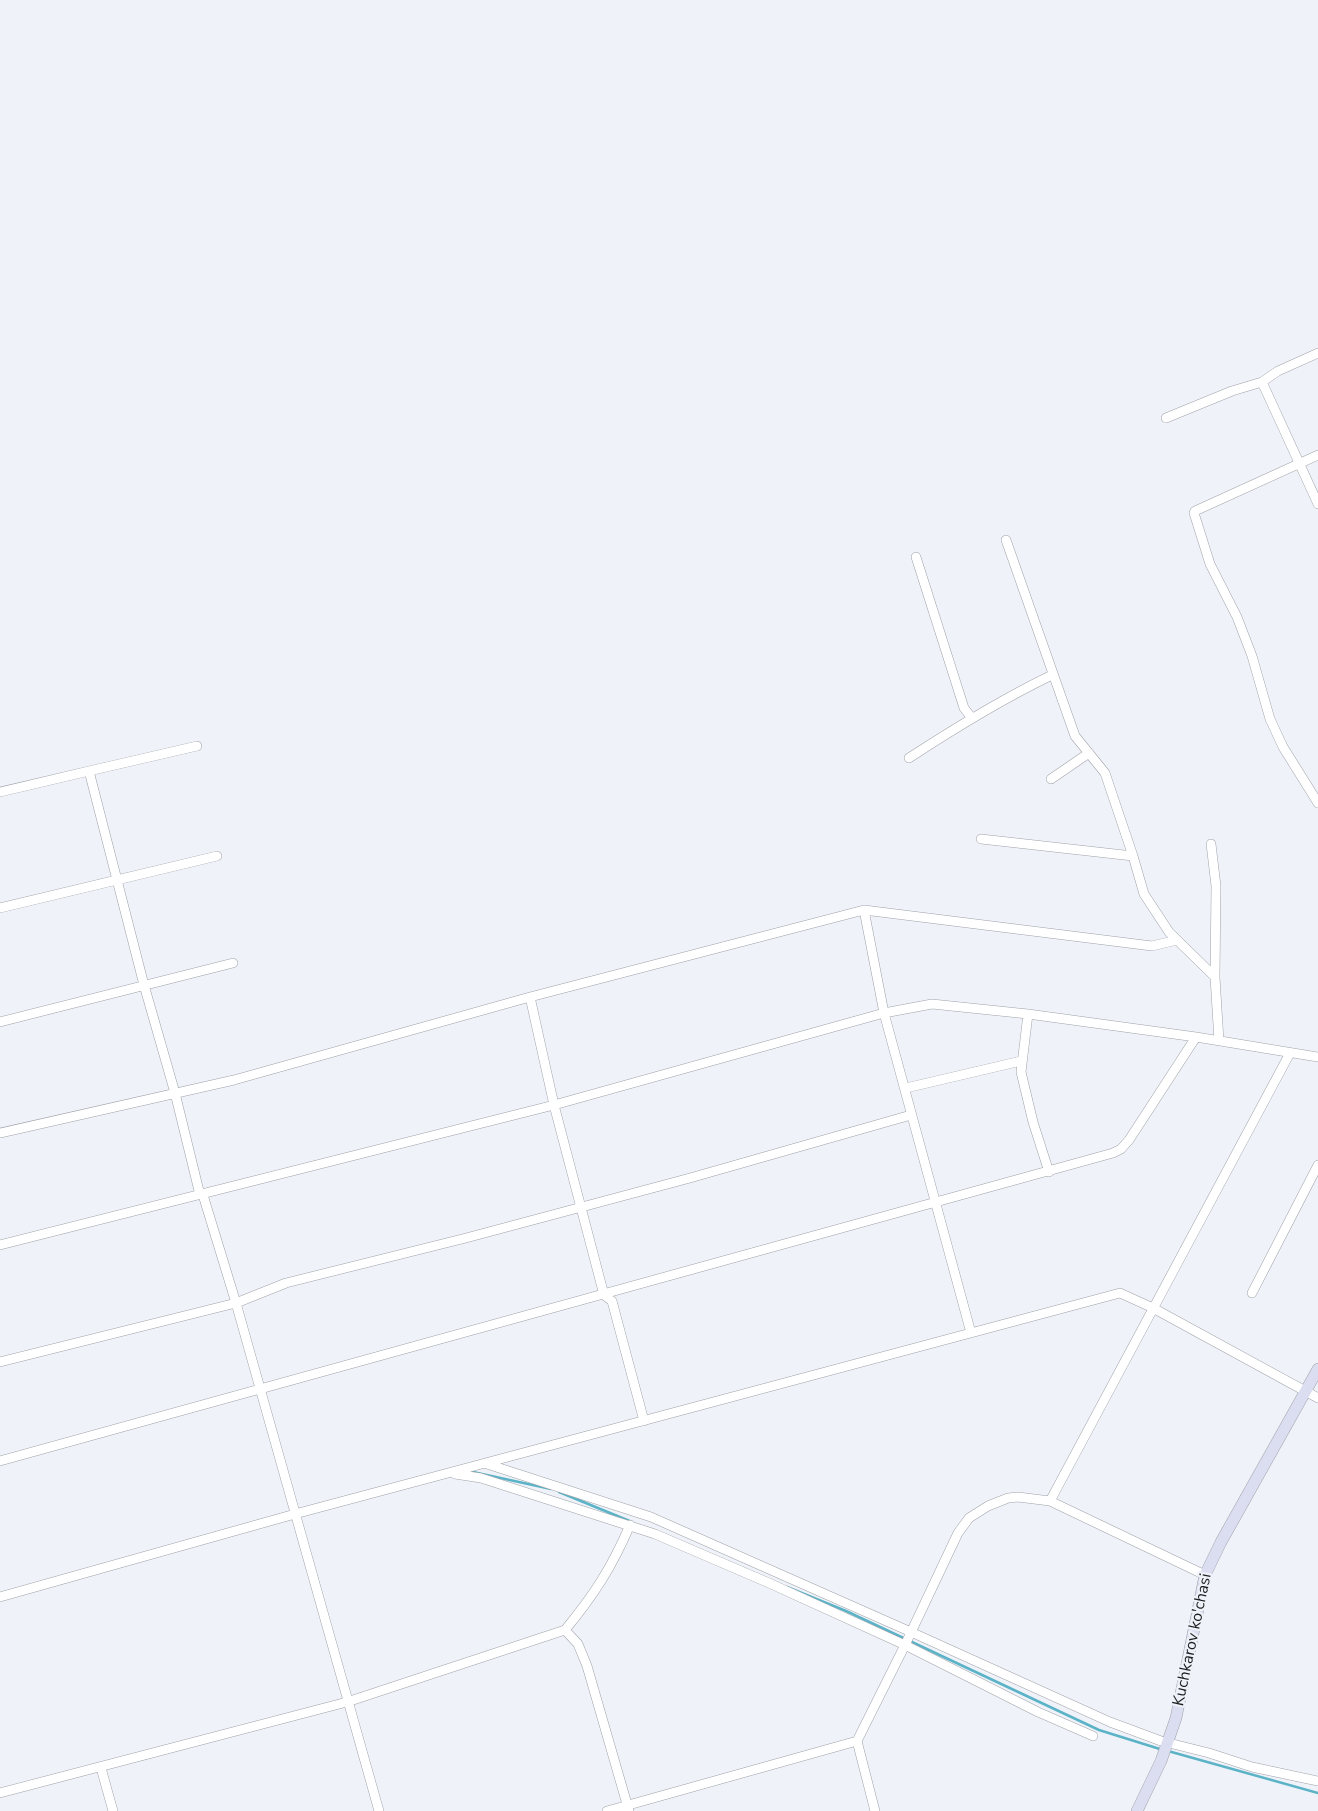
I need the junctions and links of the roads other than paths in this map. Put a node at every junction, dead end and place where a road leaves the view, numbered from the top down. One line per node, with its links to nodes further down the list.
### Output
1 (1318, 353): 2 (street)
2 (1262, 382): 3 (street); 5 (street)
3 (1166, 418)
4 (1318, 454): 5 (street)
5 (1299, 463): 6 (street); 17 (street)
6 (1318, 504)
7 (1006, 540): 9 (street)
8 (916, 557): 10 (street)
9 (1052, 675): 10 (street); 12 (street)
10 (971, 717): 13 (street)
11 (197, 746): 14 (street)
12 (1089, 753): 15 (street); 21 (street)
13 (909, 758)
14 (89, 770): 16 (street); 22 (street)
15 (1051, 779)
16 (0, 792)
17 (1318, 803)
18 (981, 839): 21 (street)
19 (1211, 844): 27 (street)
20 (217, 856): 22 (street)
21 (1133, 856): 25 (street)
22 (117, 880): 23 (street); 28 (street)
23 (0, 908)
24 (864, 910): 25 (street); 29 (street); 30 (street)
25 (1177, 940): 27 (street)
26 (233, 963): 28 (street)
27 (1215, 977): 34 (street)
28 (144, 985): 32 (street); 39 (street)
29 (530, 997): 39 (street); 40 (street)
30 (884, 1013): 31 (street); 38 (street); 40 (street)
31 (1028, 1014): 33 (street); 37 (street)
32 (0, 1022)
33 (1196, 1037): 34 (street); 44 (street)
34 (1219, 1041): 35 (street)
35 (1290, 1053): 36 (street); 52 (street)
36 (1318, 1057)
37 (1021, 1061): 38 (street); 44 (street)
38 (906, 1088): 41 (street)
39 (175, 1093): 42 (street); 45 (street)
40 (554, 1105): 45 (street); 47 (street)
41 (911, 1115): 46 (street); 47 (street)
42 (0, 1133)
43 (1318, 1165): 49 (street)
44 (1049, 1172): 46 (street)
45 (203, 1195): 48 (street); 51 (street)
46 (936, 1202): 50 (street); 53 (street)
47 (581, 1207): 50 (street); 51 (street)
48 (0, 1245)
49 (1252, 1293)
50 (604, 1295): 56 (street); 59 (street)
51 (236, 1303): 54 (street); 56 (street)
52 (1153, 1308): 53 (street); 57 (street); 63 (street)
53 (971, 1333): 59 (street)
54 (0, 1362)
55 (1318, 1369): 57 (main road, Kuchkarov ko'chasi)
56 (260, 1389): 60 (street); 64 (street)
57 (1306, 1391): 58 (street); 66 (main road, Kuchkarov ko'chasi)
58 (1318, 1398)
59 (644, 1421): 61 (street)
60 (0, 1461)
61 (486, 1463): 62 (street); 69 (street)
62 (450, 1473): 64 (street); 65 (street)
63 (1050, 1501): 66 (street); 69 (street)
64 (295, 1514): 67 (street); 71 (street)
65 (630, 1525): 68 (street); 70 (street)
66 (1205, 1575): 74 (main road, Kuchkarov ko'chasi)
67 (0, 1597)
68 (564, 1630): 71 (street); 78 (street)
69 (911, 1632): 70 (street); 74 (street)
70 (905, 1644): 72 (street); 73 (street)
71 (347, 1702): 75 (street); 80 (street)
72 (1094, 1736)
73 (857, 1741): 78 (street); 82 (street)
74 (1168, 1743): 76 (street); 83 (main road, Kuchkarov ko'chasi)
75 (101, 1768): 77 (street); 79 (street)
76 (1318, 1781)
77 (0, 1793)
78 (628, 1808): 81 (street)
79 (113, 1811)
80 (379, 1811)
81 (607, 1811)
82 (875, 1811)
83 (1137, 1811)

